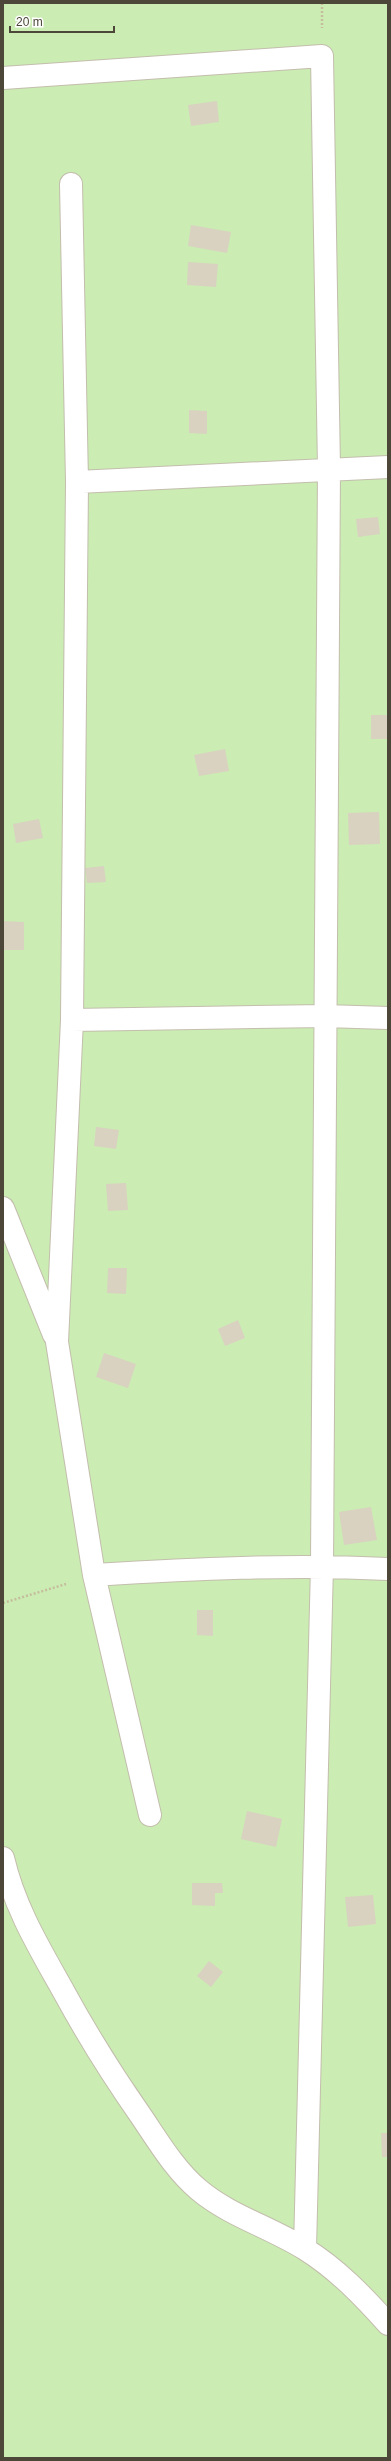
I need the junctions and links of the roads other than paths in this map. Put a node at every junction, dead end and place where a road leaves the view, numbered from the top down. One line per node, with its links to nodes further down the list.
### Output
1 (3, 78): 4 (street)
2 (71, 184): 5 (street)
3 (388, 466): 4 (street)
4 (329, 469): 5 (street); 6 (street)
5 (77, 482): 8 (street)
6 (325, 1016): 7 (street); 8 (street); 11 (street)
7 (388, 1018)
8 (72, 1020): 10 (street)
9 (3, 1208): 10 (street)
10 (57, 1342): 13 (street)
11 (322, 1565): 12 (street); 13 (street); 16 (street)
12 (388, 1569)
13 (94, 1575): 14 (street)
14 (150, 1815)
15 (3, 1858): 16 (street)
16 (305, 2249): 17 (street)
17 (388, 2324)

